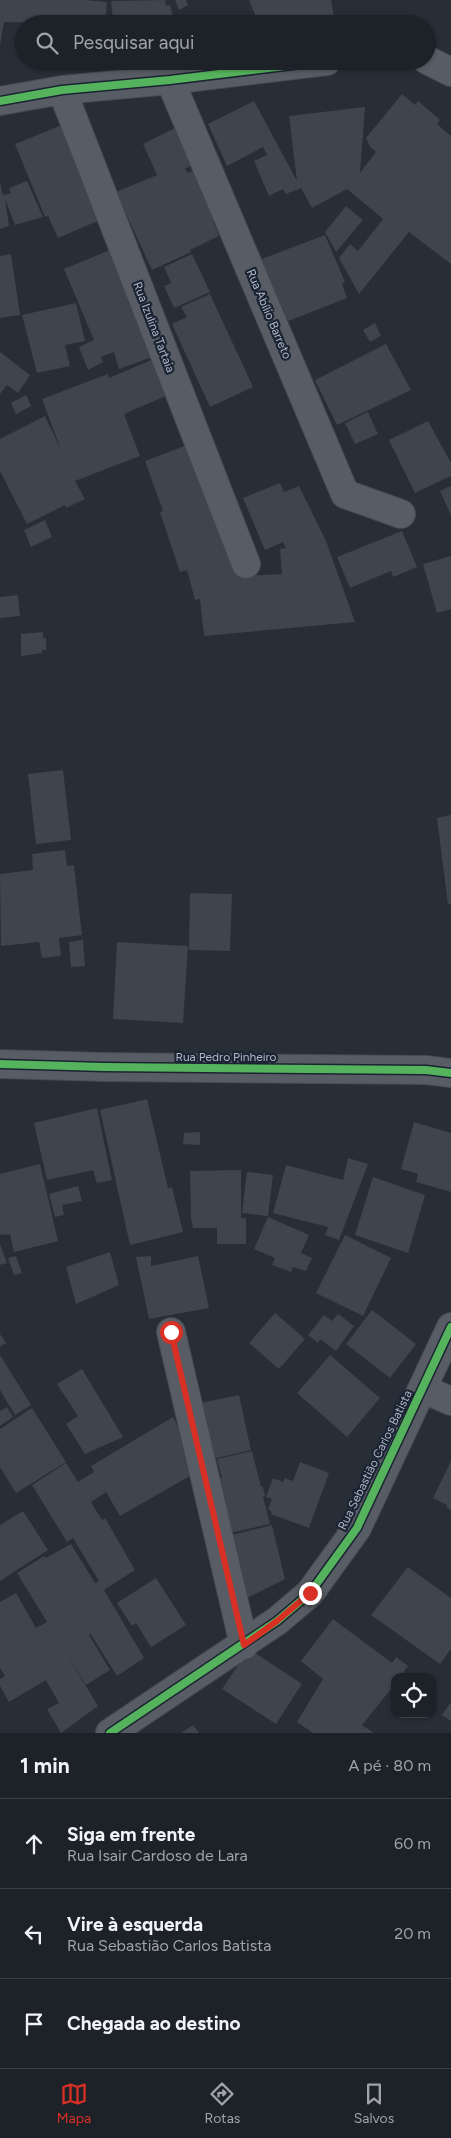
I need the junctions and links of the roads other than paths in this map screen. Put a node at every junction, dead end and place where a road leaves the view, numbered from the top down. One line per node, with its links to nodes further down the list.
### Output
1 (436, 64): 3 (street)
2 (253, 70): 4 (street)
3 (451, 72)
4 (170, 80): 5 (street); 7 (street, Rua Abílio Barreto)
5 (62, 90): 6 (street); 8 (street, Rua Izulina Tartaia)
6 (0, 100)
7 (401, 514)
8 (246, 564)
9 (0, 1064): 10 (street, Rua Pedro Pinheiro)
10 (451, 1073)
11 (451, 1327): 13 (street, Rua Sebastião Carlos Batista)
12 (171, 1332): 15 (street)
13 (423, 1389): 14 (street); 15 (street, Rua Sebastião Carlos Batista)
14 (451, 1401)
15 (244, 1645): 16 (street, Rua Sebastião Carlos Batista)
16 (110, 1733)

